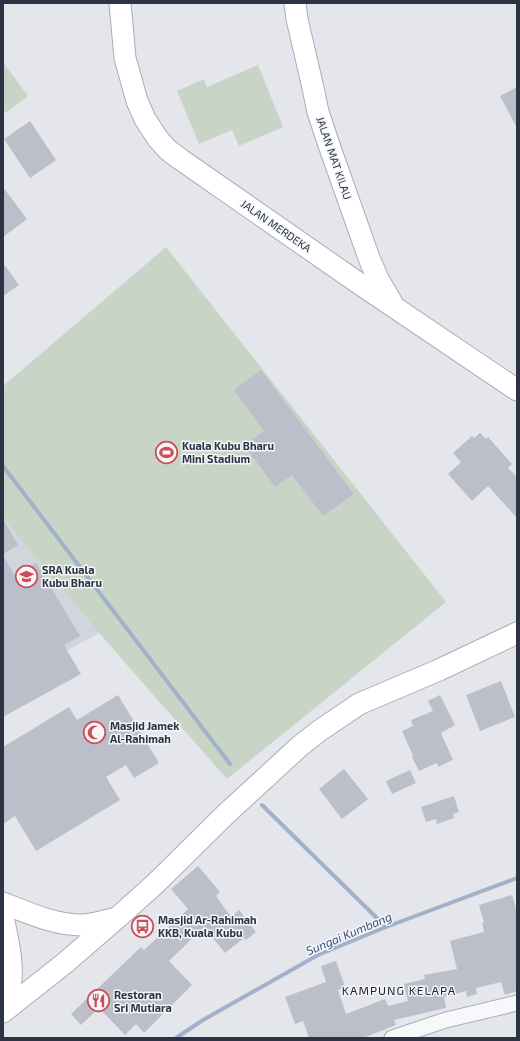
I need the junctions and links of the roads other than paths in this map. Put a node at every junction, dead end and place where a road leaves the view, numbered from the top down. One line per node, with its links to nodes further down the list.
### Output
1 (120, 3): 4 (street, JALAN MERDEKA)
2 (295, 3): 3 (street, JALAN MAT KILAU)
3 (369, 258): 4 (street); 5 (street, JALAN MAT KILAU)
4 (354, 280): 5 (street, JALAN MERDEKA)
5 (395, 307): 6 (street, JALAN MERDEKA)
6 (517, 390)
7 (517, 633): 10 (street)
8 (3, 903): 10 (street)
9 (3, 917): 12 (street)
10 (117, 918): 12 (street)
11 (517, 1003): 13 (street)
12 (3, 1012)
13 (392, 1038)

